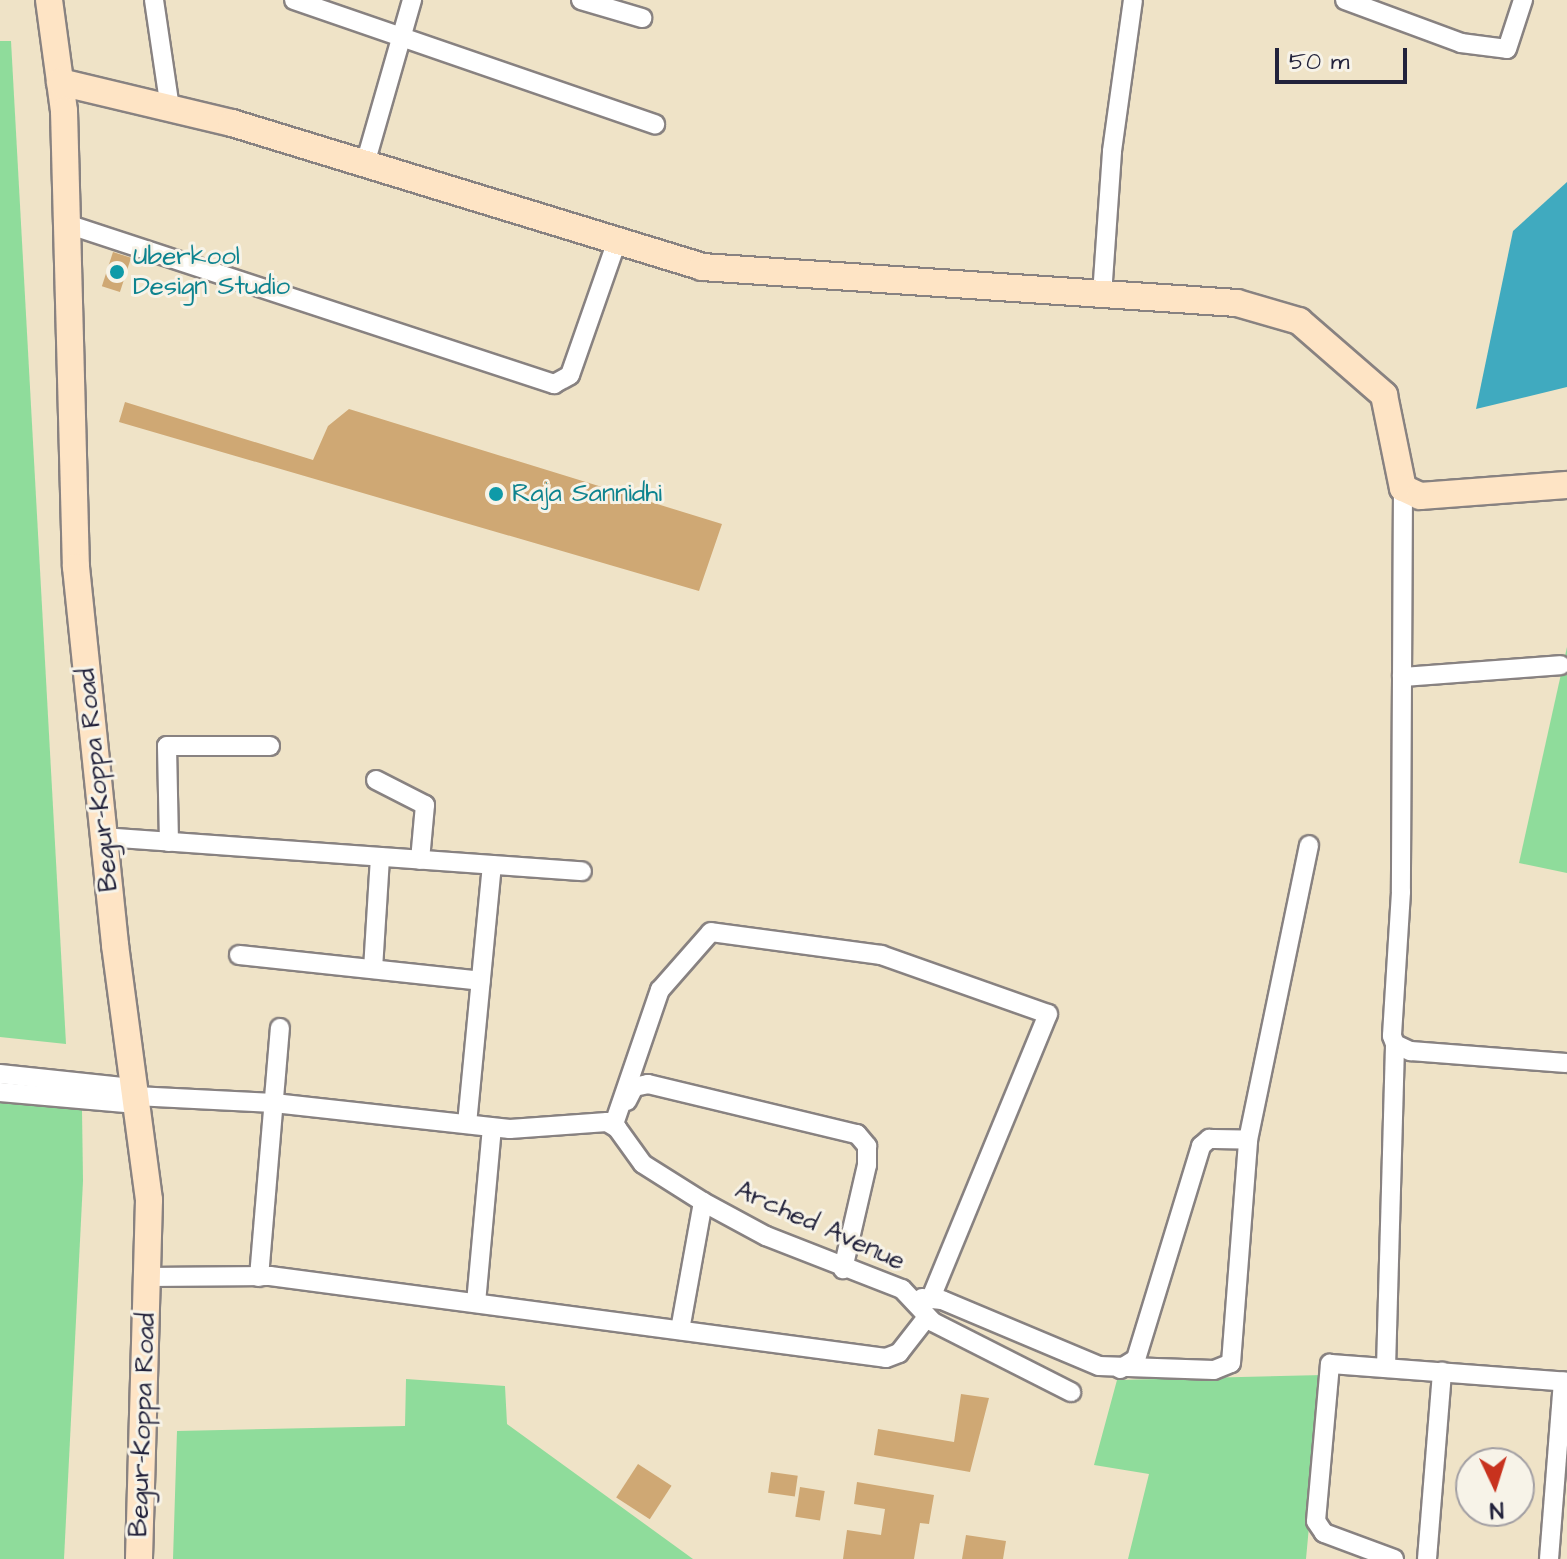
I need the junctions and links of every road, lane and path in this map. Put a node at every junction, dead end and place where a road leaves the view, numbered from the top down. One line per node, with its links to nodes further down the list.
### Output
1 (49, 0): 11 (street, Begur-Koppa Road)
2 (154, 0): 12 (street)
3 (294, 0): 10 (street)
4 (412, 0): 10 (street)
5 (581, 0): 9 (street)
6 (1133, 0): 17 (street)
7 (1345, 0): 8 (street)
8 (1523, 0)
9 (642, 18)
10 (401, 37): 13 (street); 14 (street)
11 (60, 82): 12 (street); 15 (street, Begur-Koppa Road)
12 (170, 108): 14 (street)
13 (655, 124)
14 (365, 164): 16 (street)
15 (67, 224): 16 (street); 24 (street, Begur-Koppa Road)
16 (617, 241): 17 (street)
17 (1102, 295): 19 (street)
18 (1567, 485): 19 (street)
19 (1403, 488): 21 (street)
20 (1561, 665): 21 (street)
21 (1402, 677): 35 (street)
22 (270, 746): 25 (street)
23 (376, 780): 28 (street)
24 (104, 837): 25 (street); 39 (street, Begur-Koppa Road)
25 (169, 842): 27 (street)
26 (1309, 845): 44 (street)
27 (380, 857): 28 (street); 32 (street)
28 (420, 860): 29 (street)
29 (492, 865): 30 (street); 33 (street)
30 (582, 871)
31 (239, 955): 32 (street)
32 (373, 969): 33 (street)
33 (481, 981): 41 (street)
34 (280, 1028): 40 (street)
35 (1395, 1044): 36 (street); 54 (street)
36 (1567, 1063)
37 (0, 1074): 39 (street)
38 (0, 1092): 39 (street)
39 (135, 1096): 40 (street); 47 (street, Begur-Koppa Road)
40 (274, 1103): 41 (street); 48 (street)
41 (467, 1124): 43 (street)
42 (614, 1124): 43 (street); 45 (street, Arched Avenue); 46 (street); 50 (street)
43 (492, 1128): 51 (street)
44 (1248, 1140): 55 (street); 55 (street, Arched Avenue)
45 (703, 1202): 46 (street, Arched Avenue); 53 (street)
46 (843, 1269): 49 (street, Arched Avenue)
47 (147, 1277): 48 (street); 59 (street, Begur-Koppa Road)
48 (259, 1277): 51 (street)
49 (911, 1297): 50 (street, Arched Avenue); 52 (street)
50 (931, 1298): 55 (street, Arched Avenue)
51 (476, 1303): 53 (street)
52 (927, 1317): 53 (street); 58 (street)
53 (680, 1330)
54 (1386, 1368): 56 (street); 60 (street)
55 (1120, 1369)
56 (1442, 1372): 57 (street); 61 (street)
57 (1565, 1382): 62 (street)
58 (1071, 1392)
59 (139, 1559)
60 (1394, 1559)
61 (1427, 1559)
62 (1549, 1559)

